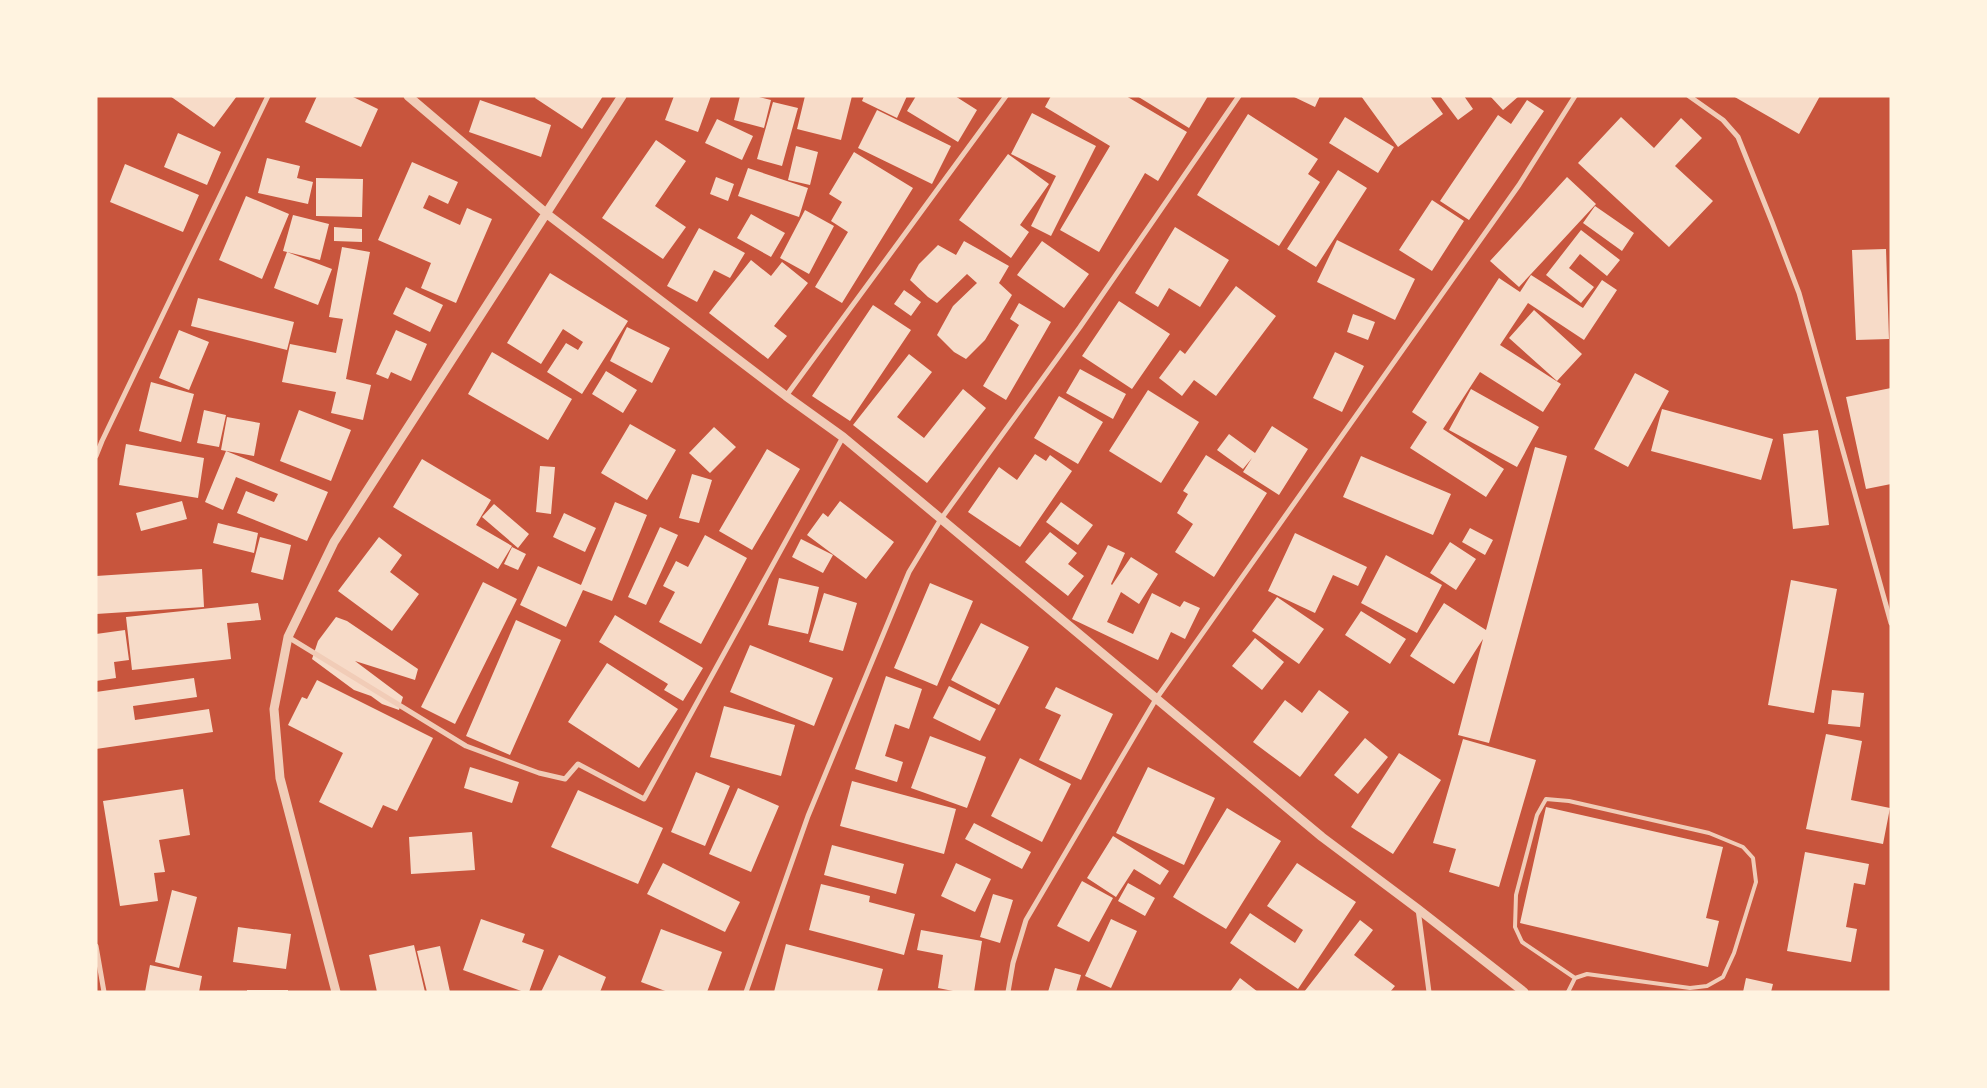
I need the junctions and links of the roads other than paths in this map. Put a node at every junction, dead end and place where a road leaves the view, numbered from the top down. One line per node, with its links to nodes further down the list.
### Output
1 (268, 96): 11 (street)
2 (408, 96): 8 (street)
3 (622, 96): 8 (street)
4 (1006, 96): 9 (street)
5 (1239, 96): 12 (street)
6 (1575, 96): 15 (street)
7 (1689, 96): 13 (street)
8 (547, 214): 9 (street); 14 (street)
9 (786, 396): 10 (street)
10 (843, 437): 12 (street); 14 (street)
11 (96, 456)
12 (941, 519): 15 (street); 21 (street)
13 (1891, 623)
14 (288, 637): 20 (street)
15 (1156, 699): 16 (street); 22 (street)
16 (1418, 909): 23 (street); 24 (street)
17 (96, 946): 19 (street)
18 (1575, 978): 18 (lane); 25 (lane)
19 (104, 992)
20 (336, 992)
21 (746, 992)
22 (1008, 992)
23 (1429, 992)
24 (1524, 992)
25 (1568, 992)

